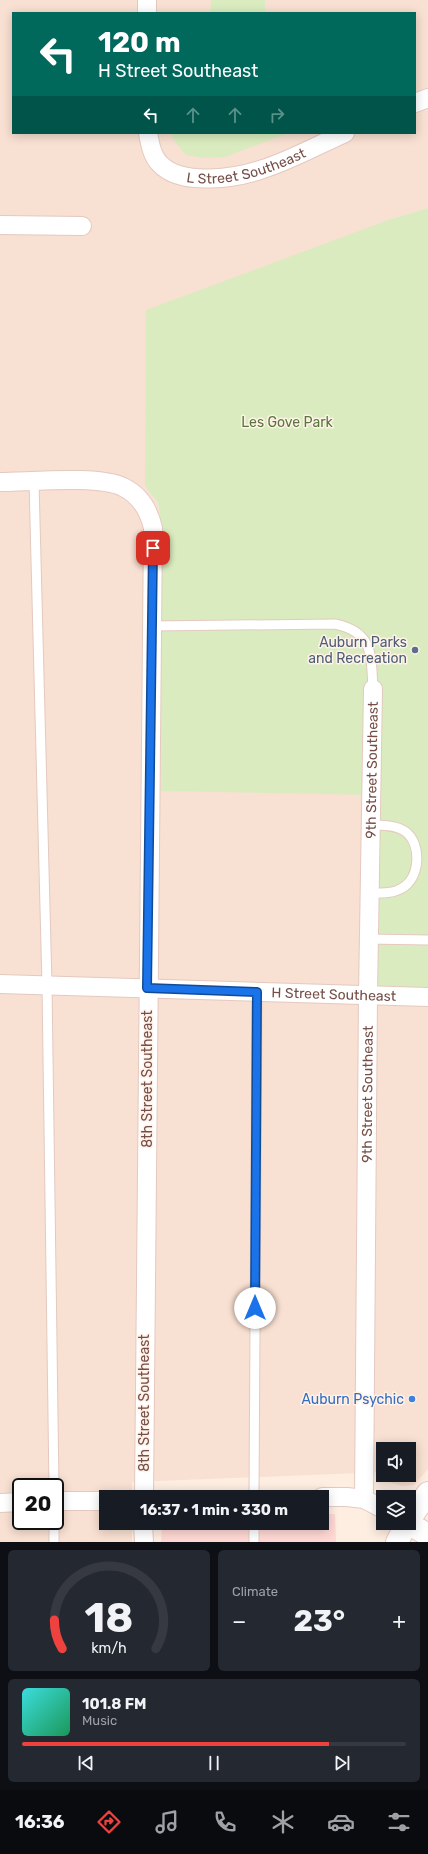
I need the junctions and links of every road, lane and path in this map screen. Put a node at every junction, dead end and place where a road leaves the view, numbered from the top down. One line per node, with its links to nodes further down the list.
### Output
1 (147, 0): 2 (street)
2 (147, 12)
3 (428, 98): 4 (street)
4 (416, 103)
5 (148, 134): 7 (street, L Street Southeast)
6 (340, 134): 7 (street, L Street Southeast)
7 (318, 138)
8 (0, 224): 9 (street)
9 (82, 226)
10 (0, 482): 11 (street)
11 (34, 482): 12 (street, 8th Street Southeast); 19 (lane)
12 (151, 626): 13 (lane); 20 (street, 8th Street Southeast)
13 (373, 689): 14 (street, 9th Street Southeast)
14 (370, 825): 15 (street, 9th Street Southeast); 15 (lane)
15 (369, 893): 16 (street, 9th Street Southeast)
16 (368, 939): 17 (lane); 22 (street, 9th Street Southeast)
17 (428, 940)
18 (0, 984): 19 (street, H Street Southeast)
19 (46, 985): 20 (street, H Street Southeast); 24 (lane)
20 (147, 988): 21 (street, H Street Southeast); 25 (street, 8th Street Southeast)
21 (257, 992): 22 (street, H Street Southeast); 26 (lane)
22 (368, 995): 23 (street, H Street Southeast); 29 (street, 9th Street Southeast)
23 (428, 997)
24 (54, 1478)
25 (144, 1490)
26 (254, 1490)
27 (428, 1493): 35 (main road)
28 (329, 1497): 29 (street)
29 (364, 1499): 34 (street)
30 (64, 1501): 31 (street)
31 (99, 1501)
32 (12, 1502): 33 (street)
33 (0, 1503)
34 (376, 1505)
35 (416, 1510)
36 (416, 1528): 41 (main road)
37 (54, 1530): 42 (lane)
38 (144, 1530): 43 (street)
39 (254, 1530): 44 (lane)
40 (403, 1530): 45 (main road)
41 (428, 1535): 46 (main road)
42 (54, 1542)
43 (144, 1542)
44 (254, 1542)
45 (397, 1542)
46 (425, 1542)

